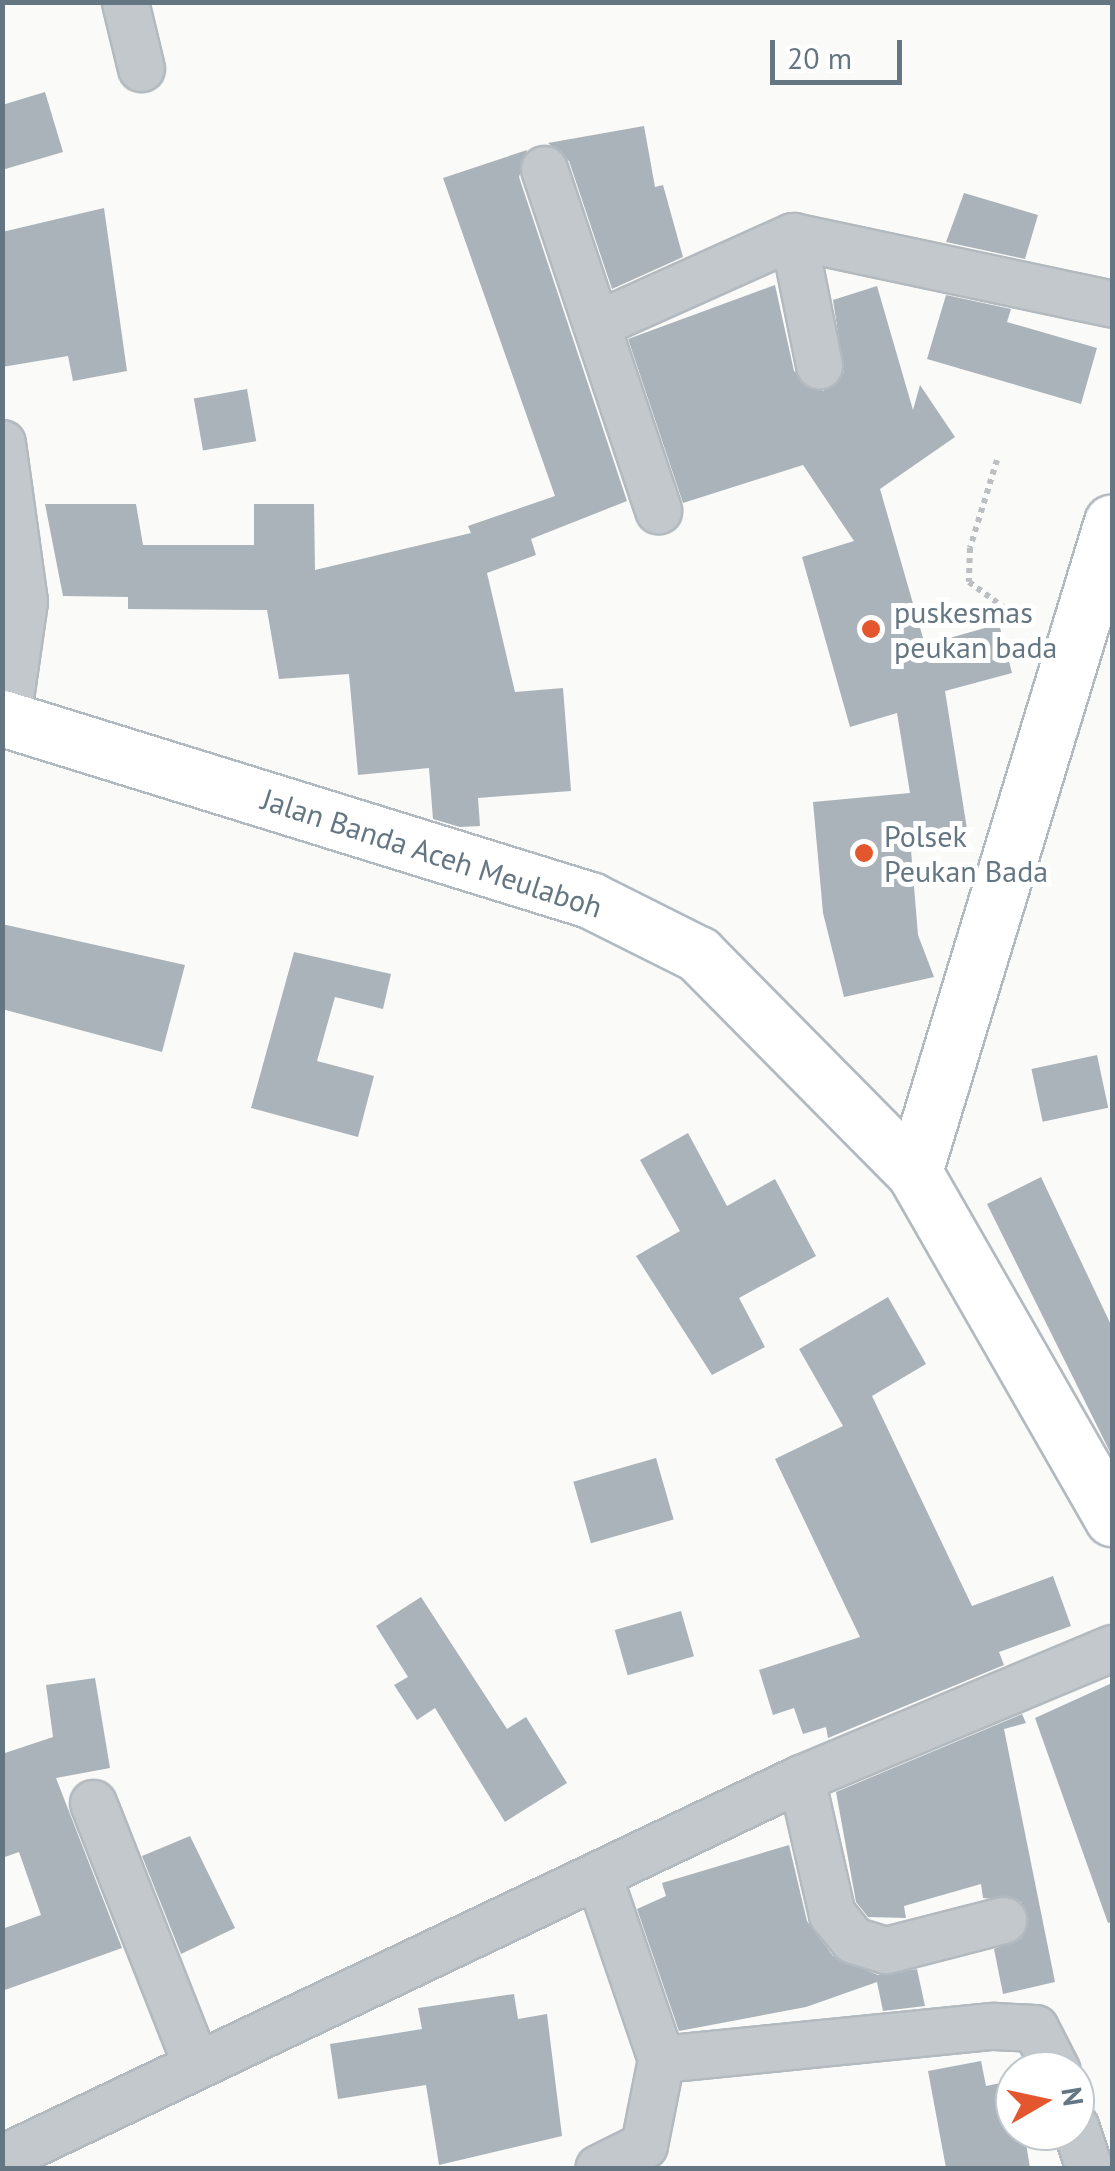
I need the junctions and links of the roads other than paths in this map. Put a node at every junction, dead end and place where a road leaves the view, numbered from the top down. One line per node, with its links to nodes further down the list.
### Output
1 (125, 2): 2 (street)
2 (140, 68)
3 (544, 170): 6 (street)
4 (793, 236): 5 (street); 6 (street); 7 (street)
5 (1112, 304)
6 (596, 324): 9 (street)
7 (819, 364)
8 (2, 443): 12 (street)
9 (658, 510)
10 (1112, 522): 11 (main road)
11 (1092, 632): 13 (main road)
12 (5, 718): 13 (main road, Jalan Banda Aceh Meulaboh)
13 (914, 1172): 14 (main road, Jalan Banda Aceh Meulaboh)
14 (1110, 1504)
15 (1112, 1648): 16 (street)
16 (801, 1778): 18 (street); 19 (street)
17 (93, 1803): 22 (street)
18 (598, 1875): 21 (street); 22 (street)
19 (1004, 1920)
20 (1047, 2051): 21 (street)
21 (661, 2059): 24 (street)
22 (195, 2062): 23 (street)
23 (2, 2158)
24 (598, 2168)

